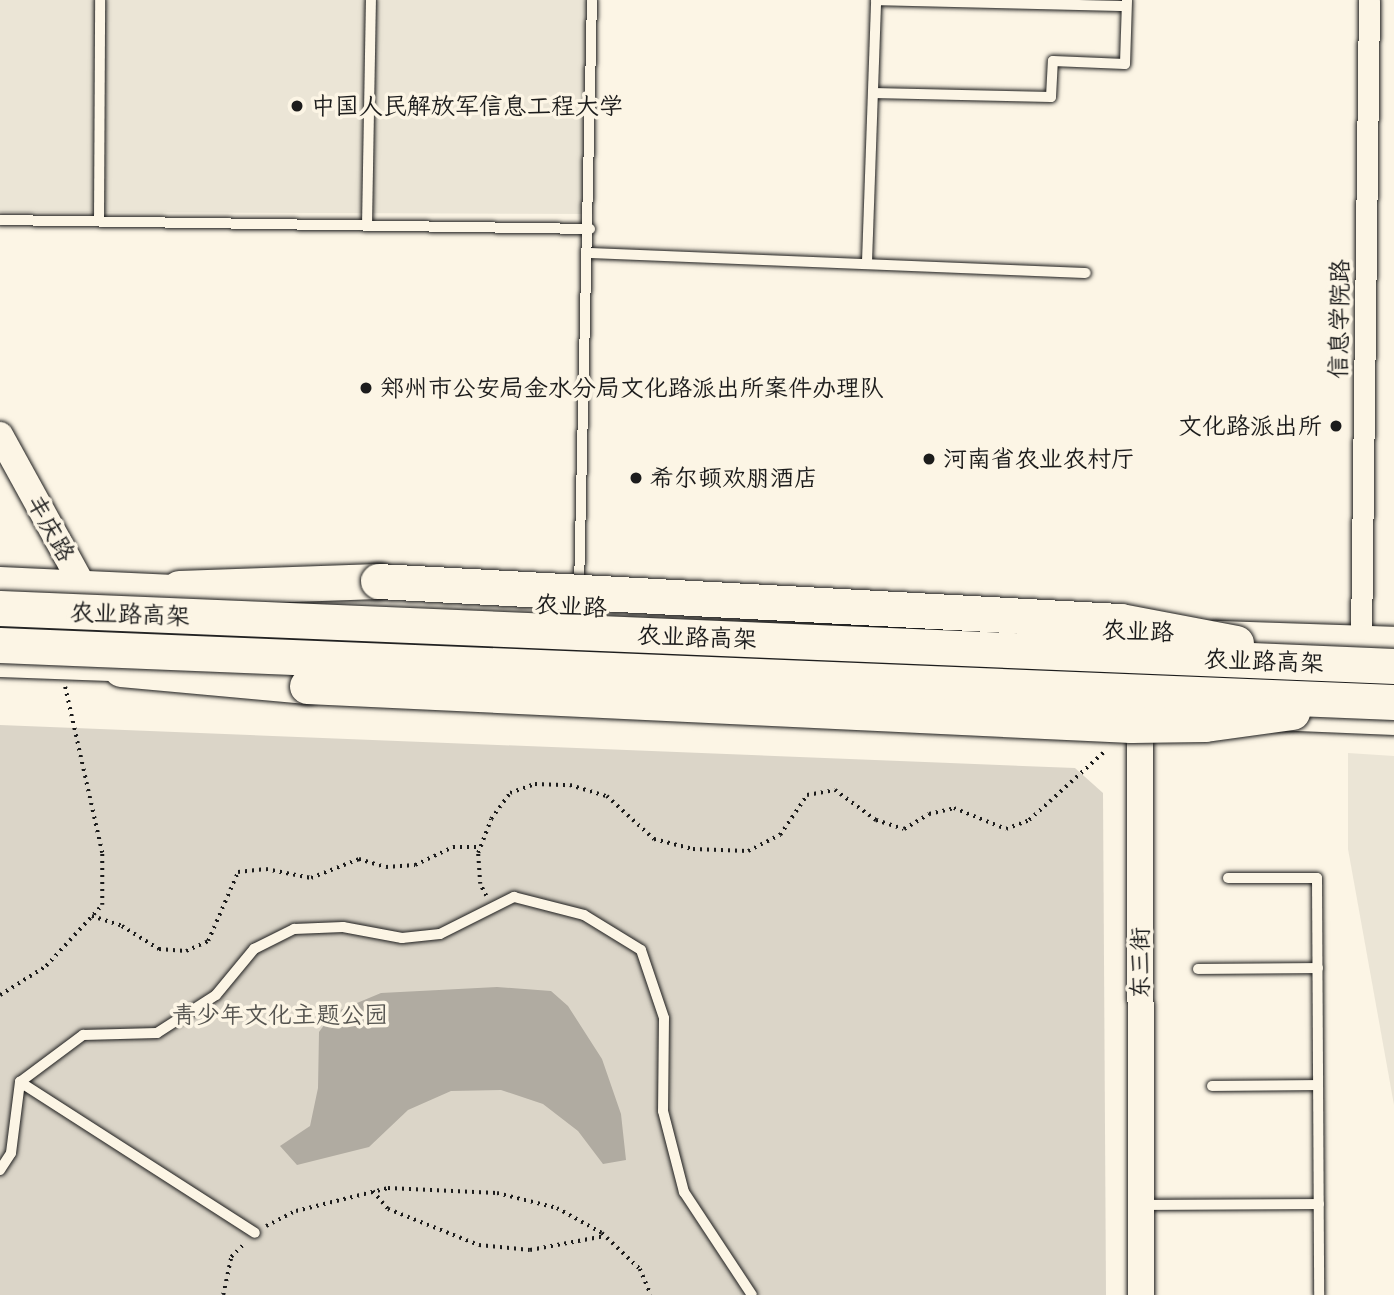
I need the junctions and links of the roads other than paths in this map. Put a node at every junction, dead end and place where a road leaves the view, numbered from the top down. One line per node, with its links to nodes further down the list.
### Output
1 (100, 0): 9 (lane)
2 (371, 0): 10 (lane)
3 (592, 0): 11 (lane)
4 (876, 0): 6 (lane); 7 (lane)
5 (1369, 0): 22 (street, 信息学院路)
6 (1126, 3): 7 (lane)
7 (873, 93): 13 (lane)
8 (0, 220): 9 (lane)
9 (99, 220): 10 (lane)
10 (367, 226): 11 (lane)
11 (590, 229): 12 (lane)
12 (589, 253): 13 (lane); 19 (lane)
13 (867, 262): 14 (lane)
14 (1086, 273)
15 (0, 435): 17 (street, 丰庆路)
16 (0, 580): 17 (street, 农业路)
17 (82, 584): 18 (street, 农业路)
18 (179, 588): 19 (street, 农业路); 26 (highway, bridge)
19 (578, 607): 21 (street, 农业路)
20 (0, 608): 26 (highway, 农业路高架, bridge)
21 (1140, 631): 22 (street, 农业路); 31 (street, 东三街)
22 (1361, 639): 23 (street, 农业路)
23 (1394, 640)
24 (0, 645): 29 (highway, 农业路高架, bridge)
25 (0, 664): 28 (street)
26 (1328, 664): 27 (highway, 农业路高架, bridge)
27 (1394, 666)
28 (121, 668): 29 (highway, bridge); 31 (street)
29 (1354, 701): 30 (highway, 农业路高架, bridge)
30 (1394, 702)
31 (1140, 722): 32 (street); 41 (street, 东三街)
32 (1394, 722)
33 (1228, 878): 34 (lane)
34 (1318, 968): 35 (lane); 37 (lane)
35 (1198, 969)
36 (20, 1082): 39 (lane); 42 (lane); 43 (lane)
37 (1318, 1085): 38 (lane); 40 (lane)
38 (1212, 1086)
39 (0, 1170)
40 (1319, 1204): 41 (lane); 45 (lane)
41 (1141, 1205): 44 (street, 东三街)
42 (255, 1233)
43 (752, 1295)
44 (1141, 1295)
45 (1319, 1295)

